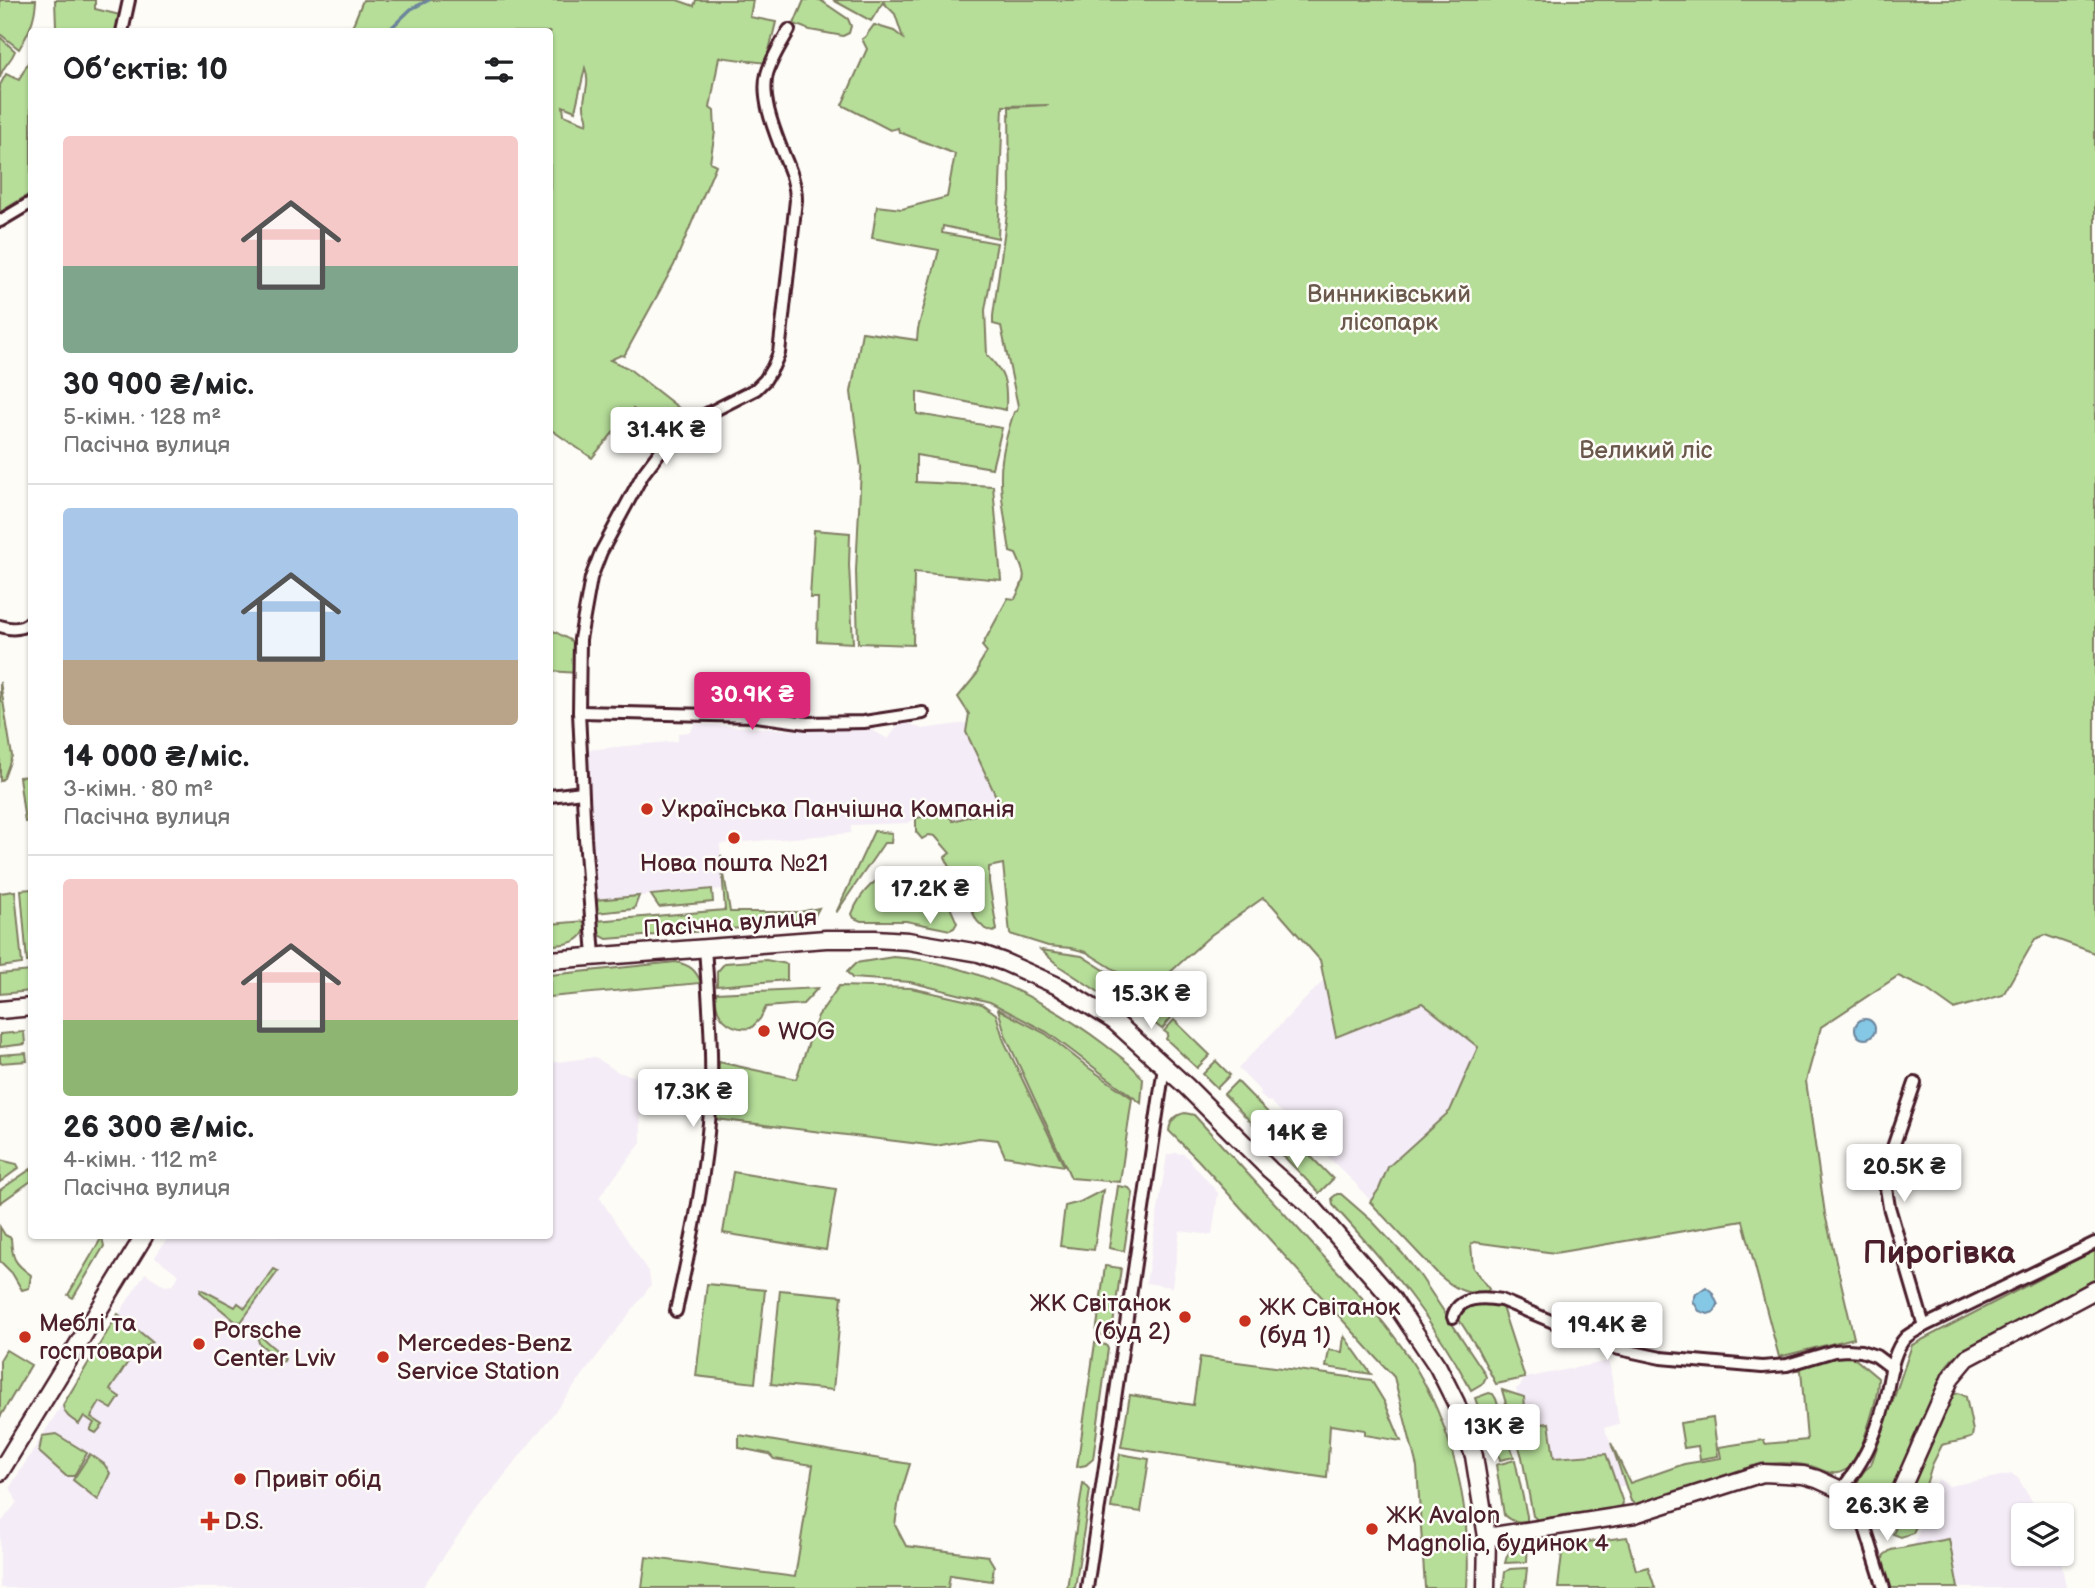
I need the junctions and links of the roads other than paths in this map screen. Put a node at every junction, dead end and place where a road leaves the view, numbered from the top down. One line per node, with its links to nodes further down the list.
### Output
1 (129, 0): 2 (street)
2 (123, 28)
3 (789, 30): 8 (street)
4 (28, 204): 5 (street)
5 (0, 221)
6 (28, 624): 7 (street)
7 (0, 626)
8 (579, 712): 9 (street); 10 (street)
9 (923, 713)
10 (582, 792): 11 (street); 13 (street)
11 (553, 796)
12 (705, 947): 13 (main road, Пасічна вулиця); 17 (main road, Пасічна вулиця); 22 (street)
13 (594, 956): 14 (main road, Пасічна вулиця)
14 (553, 960)
15 (28, 1007): 16 (main road)
16 (0, 1010)
17 (1164, 1067): 29 (main road, Пасічна вулиця); 30 (street)
18 (1915, 1083): 24 (street)
19 (142, 1239): 26 (main road)
20 (2095, 1243): 24 (street)
21 (2095, 1290): 28 (main road)
22 (676, 1311)
23 (1453, 1317): 25 (street)
24 (1924, 1326): 25 (street)
25 (1892, 1368): 27 (street)
26 (0, 1472)
27 (1841, 1490): 28 (main road); 29 (main road)
28 (1859, 1508): 32 (street)
29 (1487, 1537): 31 (main road, Пасічна вулиця)
30 (1087, 1588)
31 (1486, 1588)
32 (1884, 1588)

